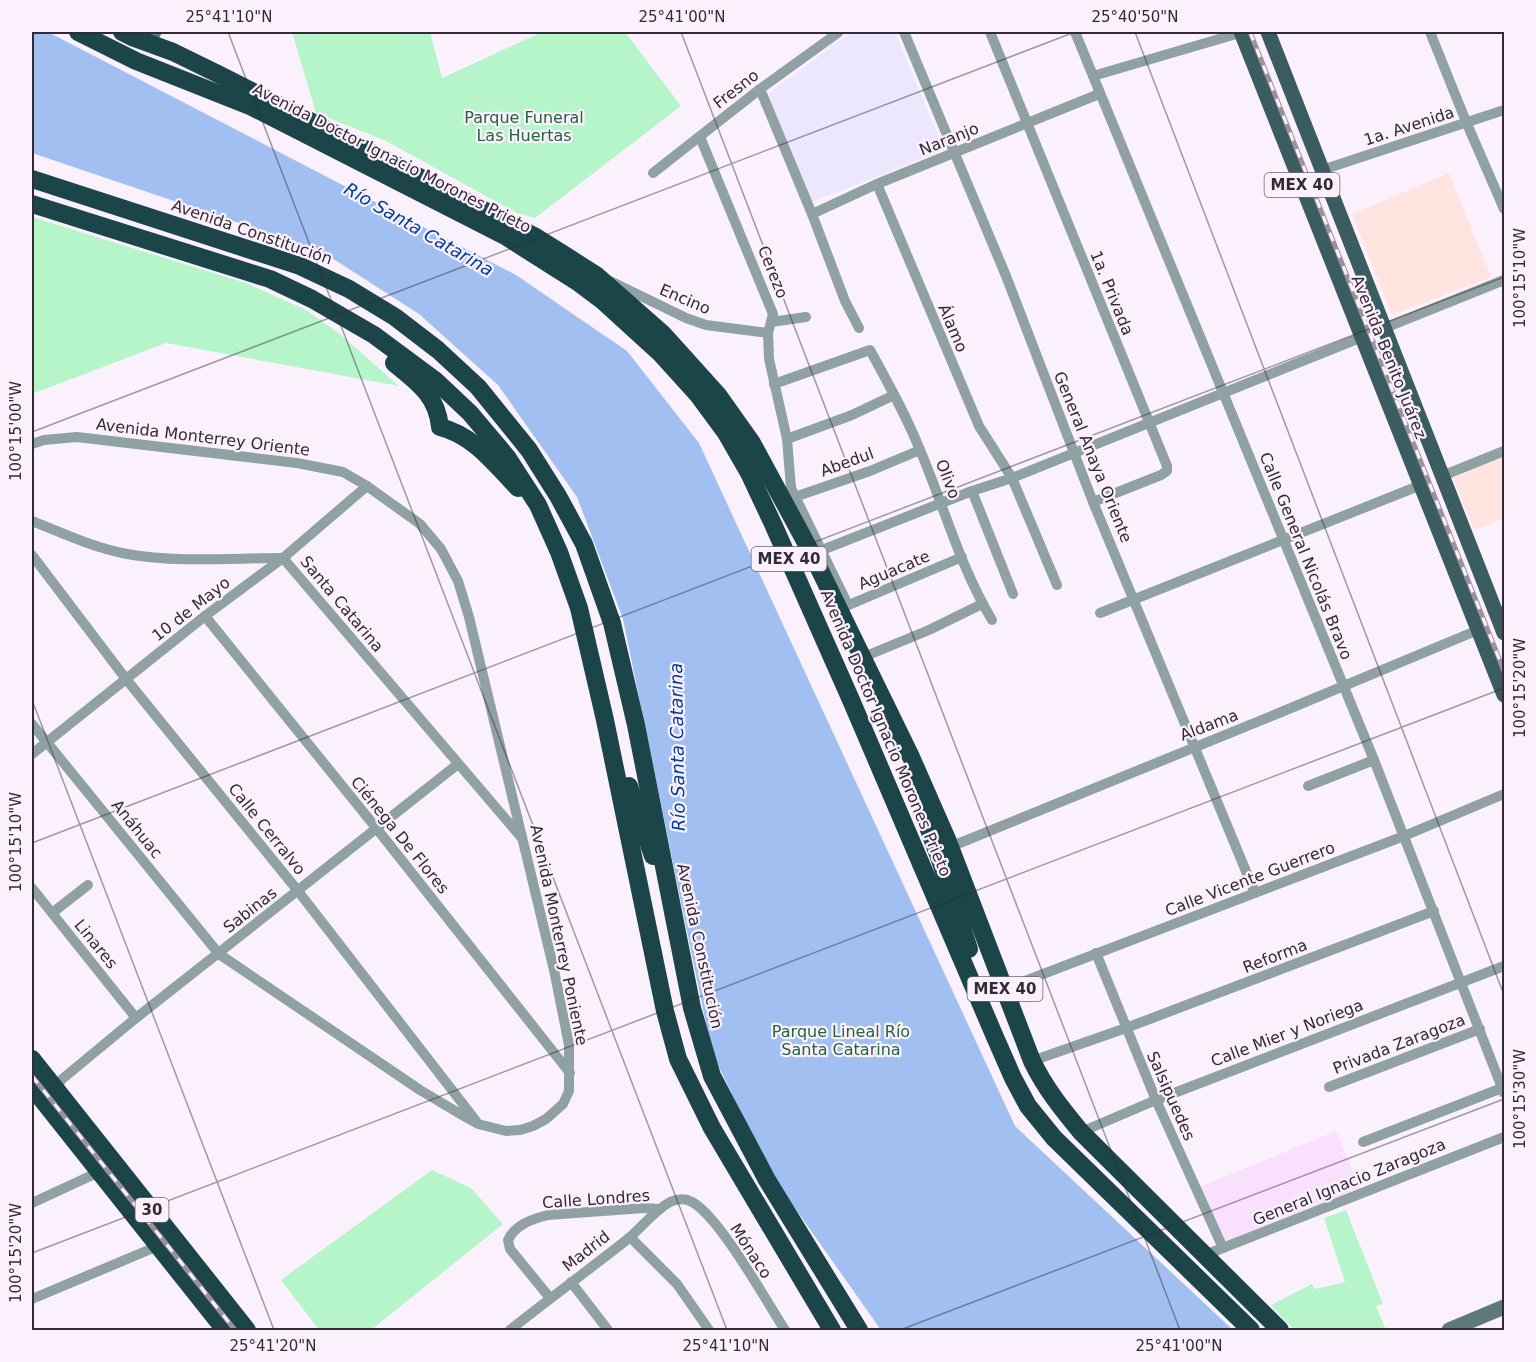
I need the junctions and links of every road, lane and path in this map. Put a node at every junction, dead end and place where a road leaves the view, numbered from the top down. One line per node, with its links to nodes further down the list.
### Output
1 (78, 32): 102 (highway, Avenida Doctor Ignacio Morones Prieto / MEX 40)
2 (154, 32): 10 (street)
3 (839, 32): 12 (street, Fresno)
4 (904, 32): 18 (street, General Anaya Oriente)
5 (990, 32): 15 (street, 1a. Privada)
6 (1075, 32): 11 (street, Calle General Nicolás Bravo)
7 (1241, 32): 11 (street); 34 (main road, Avenida Benito Juárez / MEX 40)
8 (1268, 32): 19 (main road, Avenida Benito Juárez / MEX 40)
9 (1430, 32): 16 (street)
10 (127, 34): 26 (highway, Avenida Doctor Ignacio Morones Prieto / MEX 40)
11 (1093, 76): 13 (street, Calle General Nicolás Bravo)
12 (760, 89): 17 (street, Fresno); 25 (street)
13 (1099, 94): 15 (street, Naranjo); 36 (street, Calle General Nicolás Bravo)
14 (1504, 110): 16 (street, 1a. Avenida)
15 (1028, 124): 18 (street, Naranjo); 38 (street, 1a. Privada)
16 (1467, 124): 19 (street, 1a. Avenida); 24 (street)
17 (700, 137): 20 (street, Fresno); 29 (street, Cerezo)
18 (953, 153): 22 (street, Naranjo); 43 (street, General Anaya Oriente)
19 (1322, 170): 31 (main road, Avenida Benito Juárez / MEX 40)
20 (653, 173)
21 (32, 179): 91 (highway, Avenida Constitución)
22 (876, 184): 25 (street, Naranjo); 45 (street, Álamo)
23 (32, 204): 30 (highway)
24 (1504, 209)
25 (812, 214): 32 (street)
26 (596, 275): 33 (street, Encino); 49 (highway, Avenida Doctor Ignacio Morones Prieto / MEX 40)
27 (1504, 280): 31 (street)
28 (806, 317): 29 (street)
29 (771, 321): 33 (street, Cerezo)
30 (353, 322): 52 (highway); 52 (highway)
31 (1384, 327): 34 (street); 44 (main road, Avenida Benito Juárez / MEX 40)
32 (859, 328)
33 (768, 333): 35 (street, Cerezo)
34 (1362, 337): 36 (street); 46 (main road, Avenida Benito Juárez / MEX 40)
35 (774, 384): 37 (street, Olivo); 39 (street, Cerezo)
36 (1222, 392): 38 (street); 54 (street, Calle General Nicolás Bravo)
37 (894, 395): 39 (street); 41 (street, Olivo)
38 (1148, 422): 43 (street); 50 (street, 1a. Privada)
39 (787, 439): 49 (street, Cerezo)
40 (32, 444): 47 (street, Avenida Monterrey Oriente)
41 (920, 450): 49 (street, Abedul); 51 (street, Olivo)
42 (1504, 451): 44 (street)
43 (1073, 452): 45 (street); 50 (street, General Anaya Oriente)
44 (1442, 476): 67 (main road, Avenida Benito Juárez / MEX 40)
45 (1012, 478): 48 (street); 59 (street, Álamo)
46 (1421, 485): 54 (street); 68 (main road, Avenida Benito Juárez / MEX 40)
47 (367, 486): 58 (street, 10 de Mayo); 85 (street, Avenida Monterrey Poniente)
48 (972, 491): 51 (street); 60 (street)
49 (790, 499): 55 (highway, Avenida Doctor Ignacio Morones Prieto / MEX 40)
50 (1093, 502): 61 (street, General Anaya Oriente)
51 (941, 503): 55 (street); 57 (street, Olivo)
52 (538, 505): 74 (highway)
53 (32, 520): 58 (street, Santa Catarina)
54 (1283, 541): 61 (street); 72 (street, Calle General Nicolás Bravo)
55 (816, 552): 63 (highway, Avenida Doctor Ignacio Morones Prieto / MEX 40)
56 (32, 555): 71 (street, Calle Cerralvo)
57 (962, 557): 62 (street, Olivo); 63 (street, Aguacate)
58 (283, 558): 65 (street, 10 de Mayo); 80 (street, Santa Catarina)
59 (1057, 585)
60 (1013, 594)
61 (1134, 600): 64 (street); 77 (street, General Anaya Oriente)
62 (982, 604): 66 (street, Olivo); 69 (street)
63 (843, 607): 69 (highway, Avenida Doctor Ignacio Morones Prieto / MEX 40)
64 (1100, 613)
65 (205, 616): 71 (street, 10 de Mayo); 83 (street, Ciénega De Flores)
66 (992, 620)
67 (1503, 625)
68 (1478, 630): 72 (street, Aldama); 73 (main road, Avenida Benito Juárez / MEX 40)
69 (861, 658): 70 (highway, Avenida Doctor Ignacio Morones Prieto / MEX 40)
70 (872, 678): 86 (highway, Avenida Doctor Ignacio Morones Prieto / MEX 40); 102 (highway)
71 (126, 679): 76 (street, 10 de Mayo); 89 (street, Calle Cerralvo)
72 (1344, 686): 77 (street, Aldama); 79 (street, Calle General Nicolás Bravo)
73 (1504, 695)
74 (605, 720): 91 (highway); 139 (highway)
75 (32, 724): 76 (street, Anáhuac)
76 (46, 743): 78 (street, 10 de Mayo); 95 (street, Anáhuac)
77 (1194, 746): 86 (street, Aldama); 90 (street, General Anaya Oriente)
78 (32, 754)
79 (1374, 760): 81 (street); 84 (street, Calle General Nicolás Bravo)
80 (458, 764): 83 (street, Sabinas); 85 (street, Santa Catarina)
81 (1308, 786)
82 (1504, 794): 84 (street, Calle Vicente Guerrero)
83 (377, 829): 89 (street, Sabinas); 105 (street, Ciénega De Flores)
84 (1404, 836): 90 (street, Calle Vicente Guerrero); 92 (street, Calle General Nicolás Bravo)
85 (523, 839): 105 (street, Avenida Monterrey Poniente)
86 (950, 847): 98 (highway, Avenida Doctor Ignacio Morones Prieto / MEX 40)
87 (88, 885): 93 (street)
88 (32, 888): 93 (street, Linares)
89 (298, 891): 95 (street, Sabinas); 106 (street, Calle Cerralvo)
90 (1255, 893): 94 (street, Calle Vicente Guerrero)
91 (669, 897): 140 (highway, Avenida Constitución)
92 (1434, 911): 97 (street, Calle General Nicolás Bravo); 100 (street, Reforma)
93 (52, 914): 99 (street, Linares)
94 (1096, 953): 98 (street, Calle Vicente Guerrero); 100 (street, Salsipuedes)
95 (219, 954): 99 (street, Sabinas); 111 (street, Avenida Monterrey Poniente)
96 (1504, 966): 97 (street, Calle Mier y Noriega)
97 (1462, 982): 101 (street, Calle General Nicolás Bravo); 110 (street, Calle Mier y Noriega)
98 (1005, 989): 104 (highway, Avenida Doctor Ignacio Morones Prieto / MEX 40)
99 (136, 1018): 108 (street, Sabinas)
100 (1126, 1028): 104 (street, Reforma); 110 (street, Salsipuedes)
101 (1479, 1029): 107 (street, Privada Zaragoza); 109 (street, Calle General Nicolás Bravo)
102 (995, 1037): 141 (highway, Avenida Doctor Ignacio Morones Prieto / MEX 40)
103 (32, 1059): 108 (highway)
104 (1032, 1061): 113 (highway, Avenida Doctor Ignacio Morones Prieto / MEX 40)
105 (571, 1074): 112 (street, Avenida Monterrey Poniente)
106 (450, 1086): 111 (street); 112 (street, Calle Cerralvo)
107 (1329, 1087)
108 (42, 1090): 116 (highway, 30); 124 (highway, 30)
109 (1503, 1090): 115 (street)
110 (1156, 1100): 113 (street, Calle Mier y Noriega); 122 (street, Salsipuedes)
111 (438, 1101): 112 (street, Avenida Monterrey Poniente)
112 (478, 1124)
113 (1081, 1132): 123 (highway, Avenida Doctor Ignacio Morones Prieto / MEX 40)
114 (1504, 1137): 122 (street, General Ignacio Zaragoza)
115 (1363, 1142)
116 (99, 1172): 118 (street); 121 (highway, 30)
117 (682, 1199): 119 (street, Madrid); 138 (street, Mónaco)
118 (32, 1203)
119 (660, 1209): 120 (street, Madrid); 127 (street, Calle Londres)
120 (630, 1237): 125 (street, Madrid); 137 (street)
121 (158, 1246): 124 (highway); 128 (street); 132 (highway, 30)
122 (1223, 1248): 123 (street, General Ignacio Zaragoza)
123 (1205, 1255): 142 (highway, Avenida Doctor Ignacio Morones Prieto / MEX 40)
124 (193, 1262): 126 (highway, 30)
125 (571, 1282): 127 (street, Madrid); 136 (street)
126 (218, 1294): 133 (highway); 134 (highway, 30)
127 (550, 1298): 131 (street, Madrid)
128 (32, 1299)
129 (1504, 1307): 143 (street)
130 (1504, 1317): 144 (street)
131 (524, 1326): 135 (street, Madrid)
132 (225, 1330)
133 (233, 1330)
134 (247, 1330)
135 (510, 1330)
136 (608, 1330)
137 (709, 1330)
138 (785, 1330)
139 (832, 1330)
140 (859, 1330)
141 (1251, 1330)
142 (1280, 1330)
143 (1449, 1330)
144 (1471, 1330)

